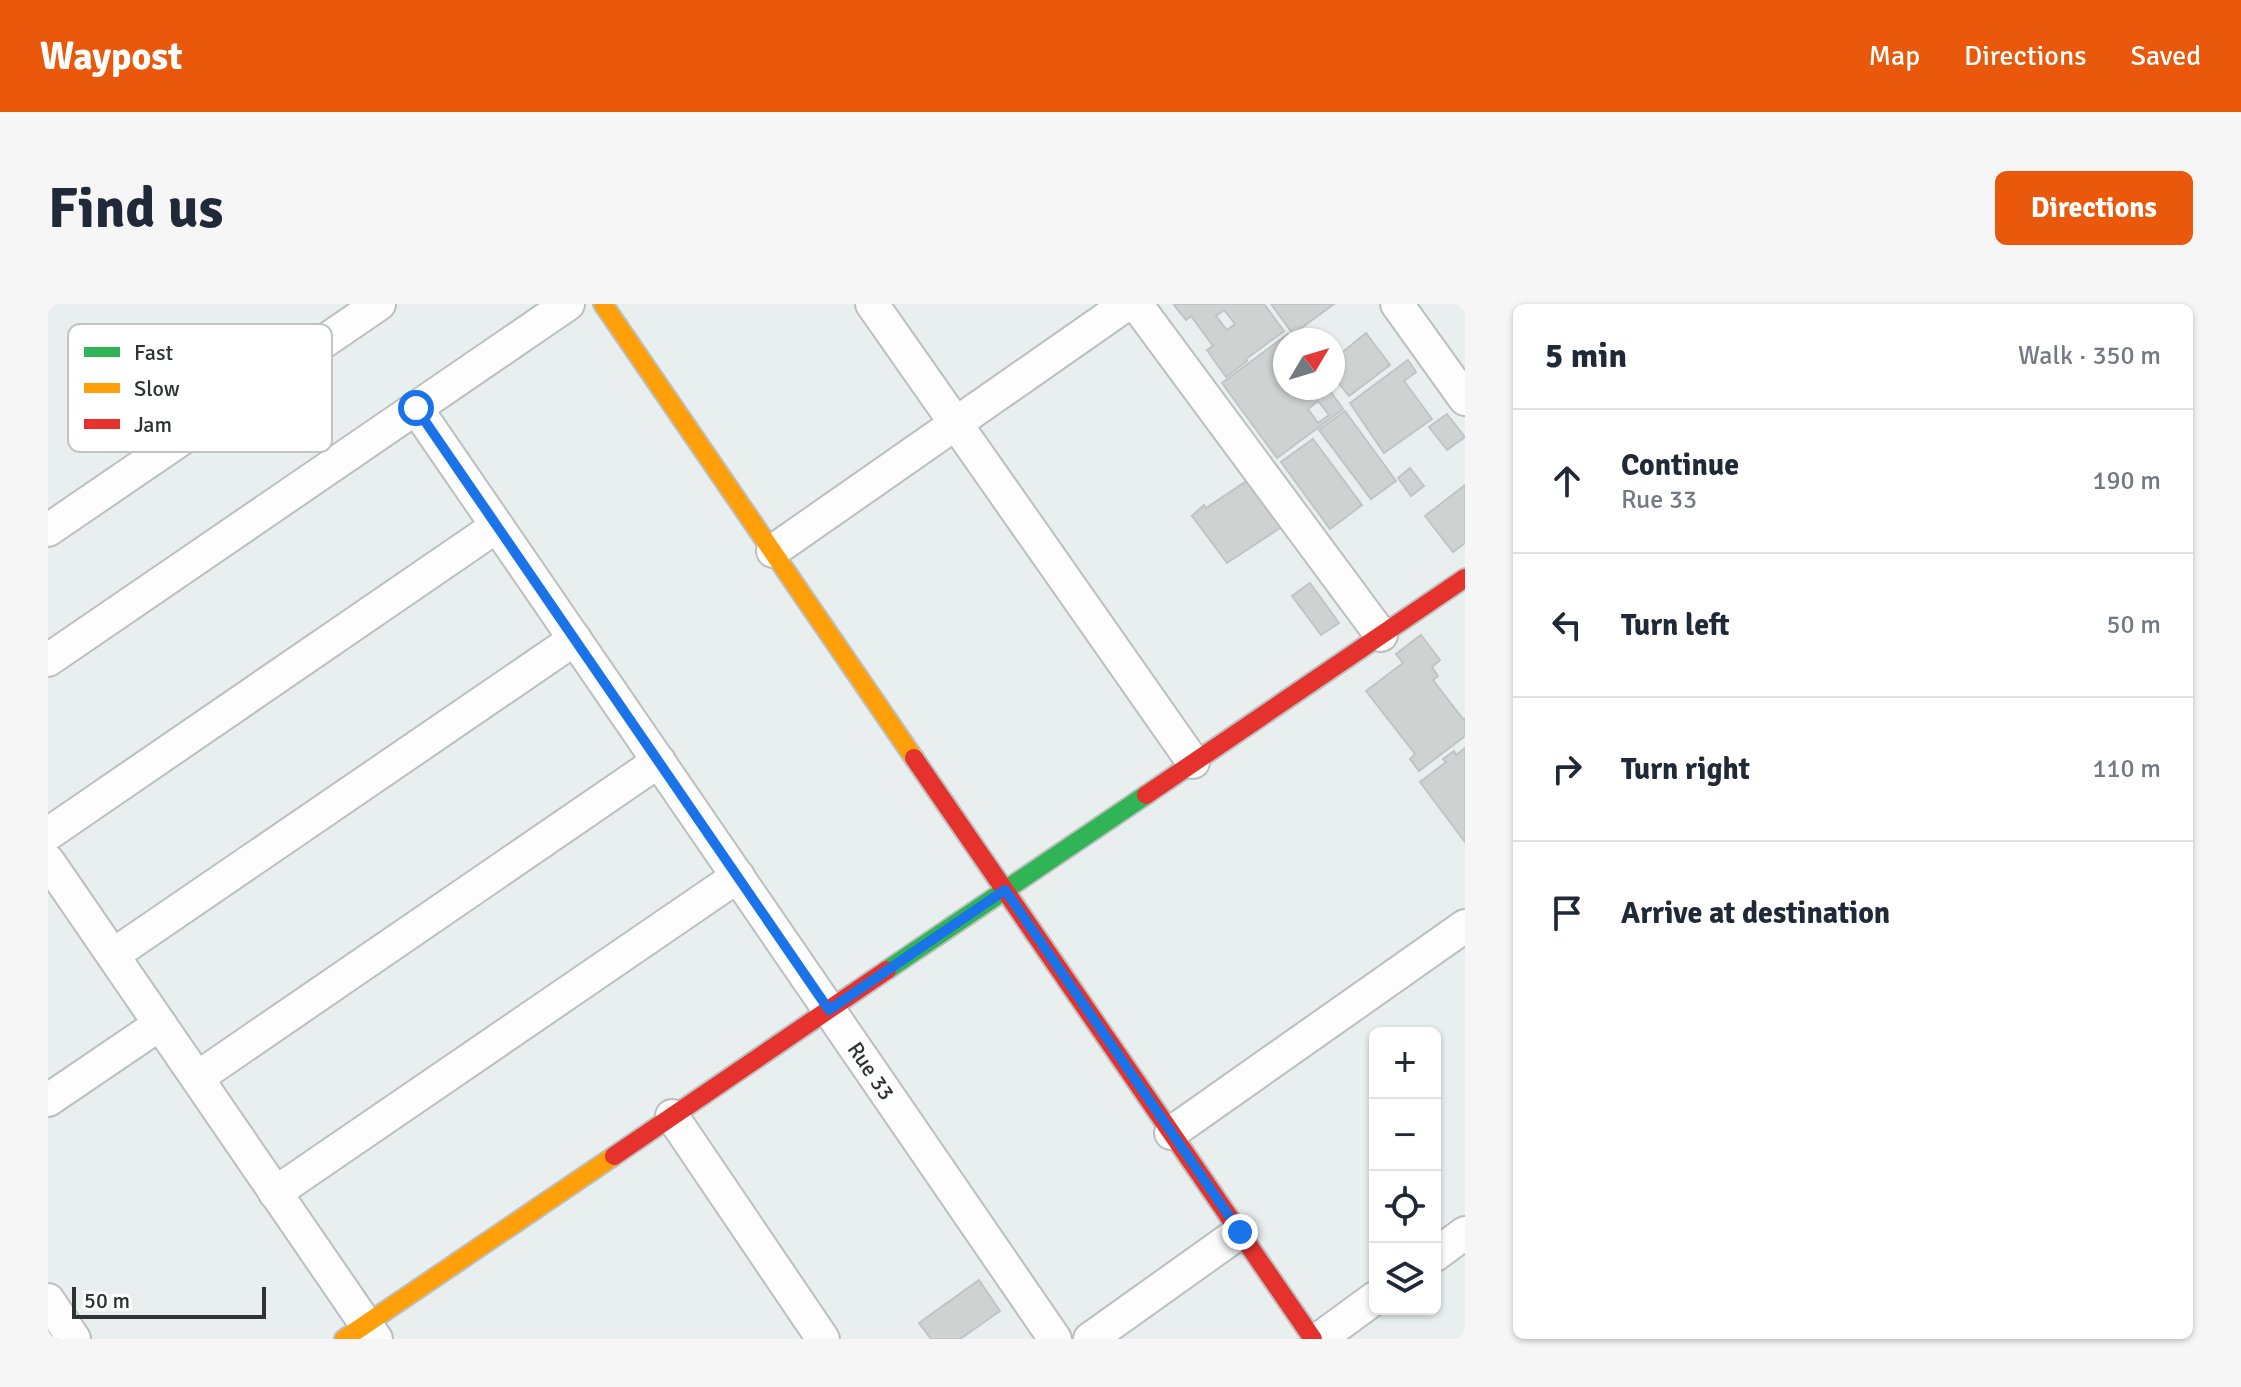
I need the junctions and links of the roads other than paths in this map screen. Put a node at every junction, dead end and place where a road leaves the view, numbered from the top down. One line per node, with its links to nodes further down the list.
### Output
1 (379, 304): 8 (street)
2 (568, 304): 10 (street)
3 (603, 304): 15 (street)
4 (872, 304): 11 (street)
5 (1127, 304): 11 (street)
6 (1136, 304): 17 (street)
7 (1397, 304): 9 (street)
8 (332, 336)
9 (1465, 399)
10 (416, 408): 13 (street, Rue 33); 19 (street)
11 (956, 424): 15 (street); 21 (street)
12 (162, 452): 14 (street)
13 (497, 526): 18 (street, Rue 33); 22 (street)
14 (48, 530)
15 (773, 551): 25 (street)
16 (1465, 578): 17 (street)
17 (1381, 635): 21 (street)
18 (575, 639): 20 (street, Rue 33); 27 (street)
19 (48, 660)
20 (659, 761): 24 (street, Rue 33); 30 (street)
21 (1193, 762): 25 (street)
22 (48, 834)
23 (48, 861): 27 (street)
24 (738, 876): 28 (street, Rue 33); 34 (street)
25 (1005, 890): 28 (street); 33 (street)
26 (1465, 926): 33 (street)
27 (113, 955): 29 (street)
28 (829, 1010): 32 (street); 43 (street, Rue 33)
29 (160, 1024): 30 (street); 31 (street)
30 (197, 1078): 34 (street)
31 (48, 1100)
32 (672, 1116): 40 (street); 42 (street)
33 (1171, 1133): 35 (street)
34 (275, 1193): 40 (street)
35 (1240, 1232): 44 (street); 45 (street)
36 (1465, 1233): 37 (street)
37 (1441, 1251)
38 (48, 1300): 41 (street)
39 (1369, 1302): 46 (street)
40 (362, 1334)
41 (74, 1339)
42 (823, 1339)
43 (1055, 1339)
44 (1090, 1339)
45 (1313, 1339)
46 (1319, 1339)

